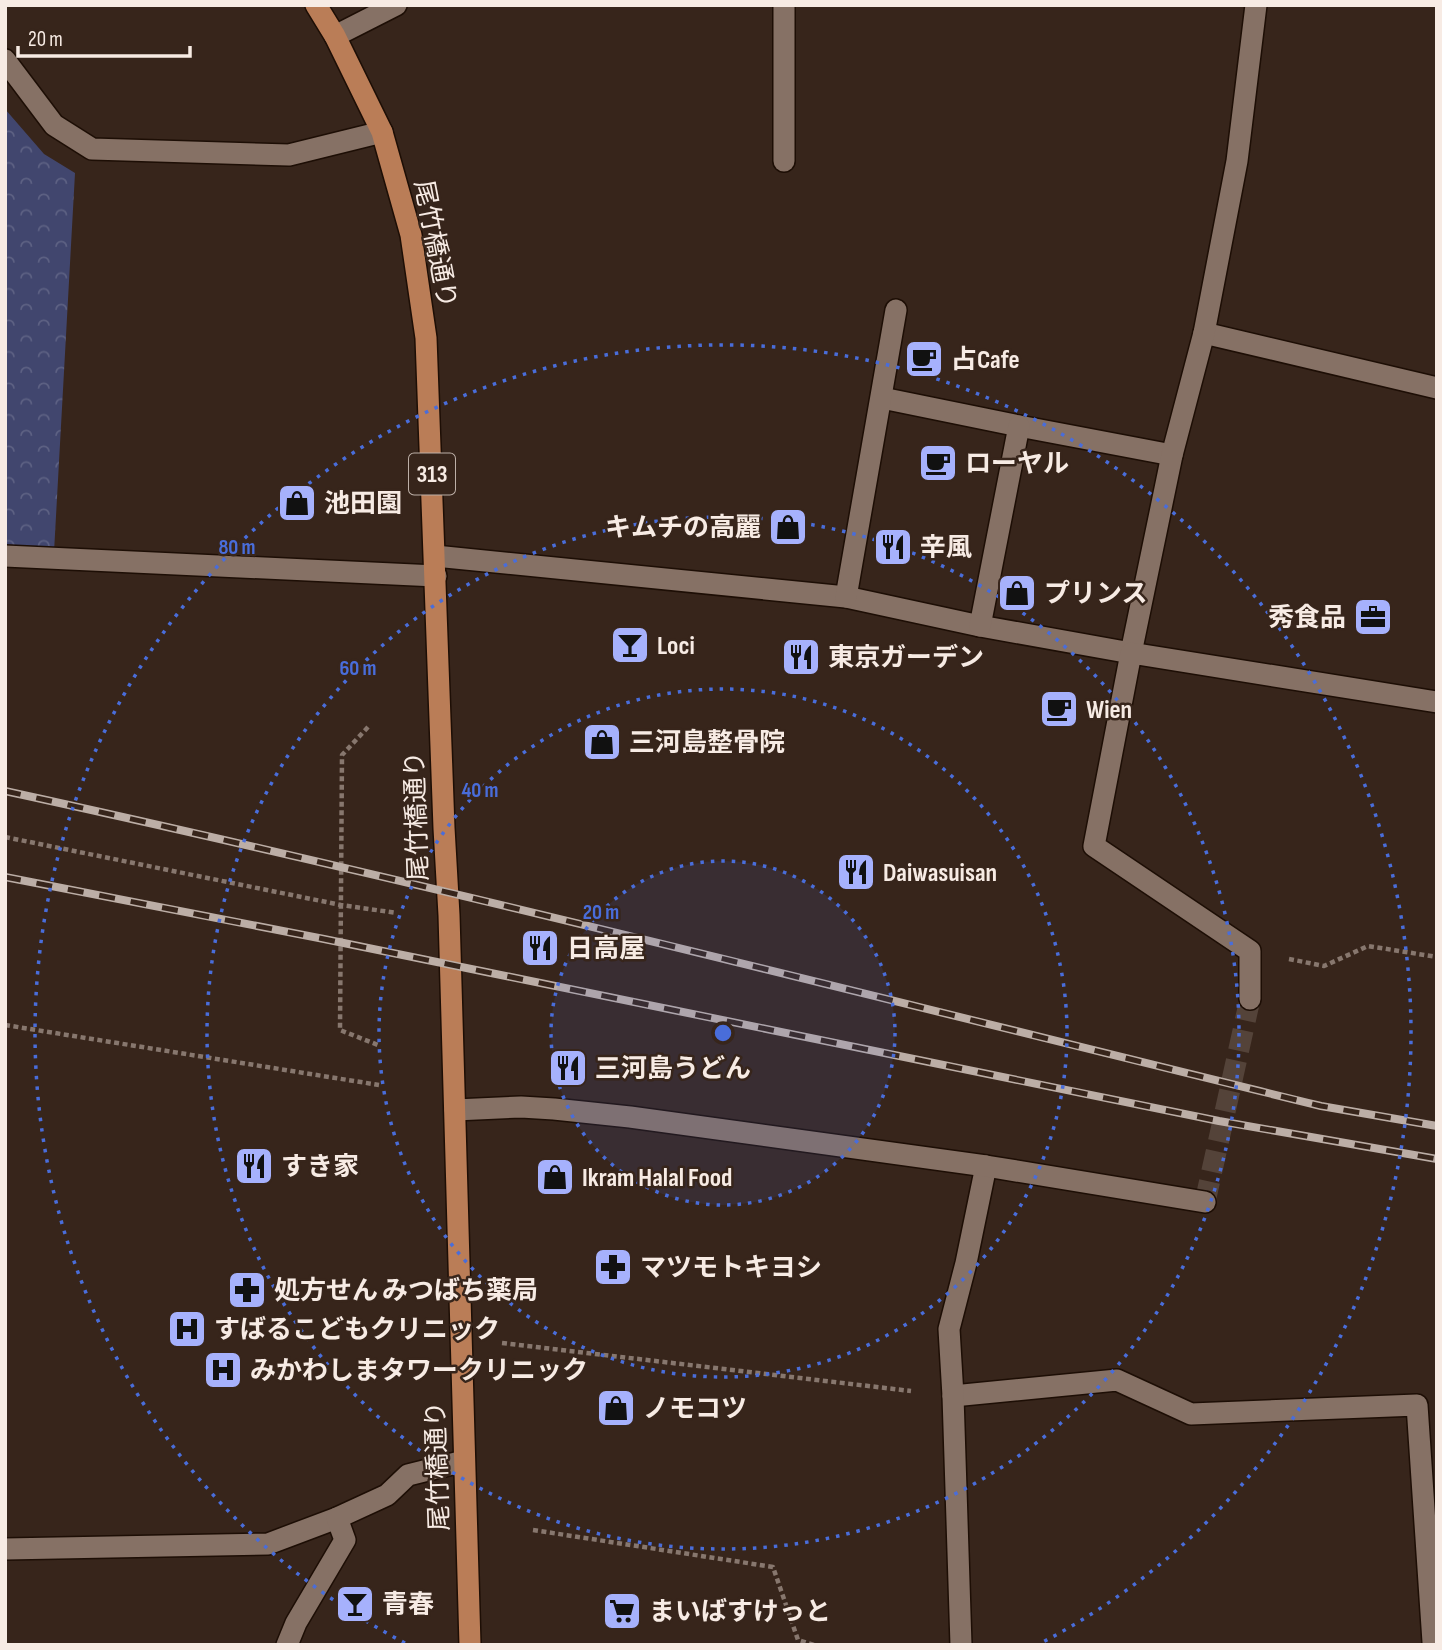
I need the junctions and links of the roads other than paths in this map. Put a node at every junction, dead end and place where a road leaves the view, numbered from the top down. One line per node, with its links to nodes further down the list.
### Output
1 (316, 5): 5 (main road, 尾竹橋通り / 313)
2 (396, 5): 5 (street)
3 (784, 5): 8 (street)
4 (1256, 5): 10 (street)
5 (335, 36): 7 (main road, 尾竹橋通り / 313)
6 (5, 60): 7 (street)
7 (382, 132): 16 (main road, 尾竹橋通り / 313)
8 (784, 161)
9 (896, 310): 12 (street)
10 (1204, 333): 11 (street); 14 (street)
11 (1437, 388)
12 (882, 398): 13 (street); 17 (street)
13 (1018, 426): 14 (street); 18 (street)
14 (1172, 455): 19 (street)
15 (5, 556): 16 (street)
16 (435, 566): 17 (street); 22 (main road, 尾竹橋通り / 313)
17 (846, 597): 18 (street)
18 (980, 626): 19 (street)
19 (1131, 653): 20 (street); 21 (street)
20 (1437, 702)
21 (1250, 999)
22 (455, 1110): 23 (street); 26 (main road, 尾竹橋通り / 313)
23 (986, 1166): 24 (street); 25 (street)
24 (1205, 1202)
25 (953, 1396): 29 (street); 32 (street)
26 (464, 1461): 27 (street); 31 (main road, 尾竹橋通り / 313)
27 (337, 1518): 28 (street); 30 (street)
28 (5, 1549)
29 (1429, 1643)
30 (287, 1645)
31 (470, 1645)
32 (961, 1645)

